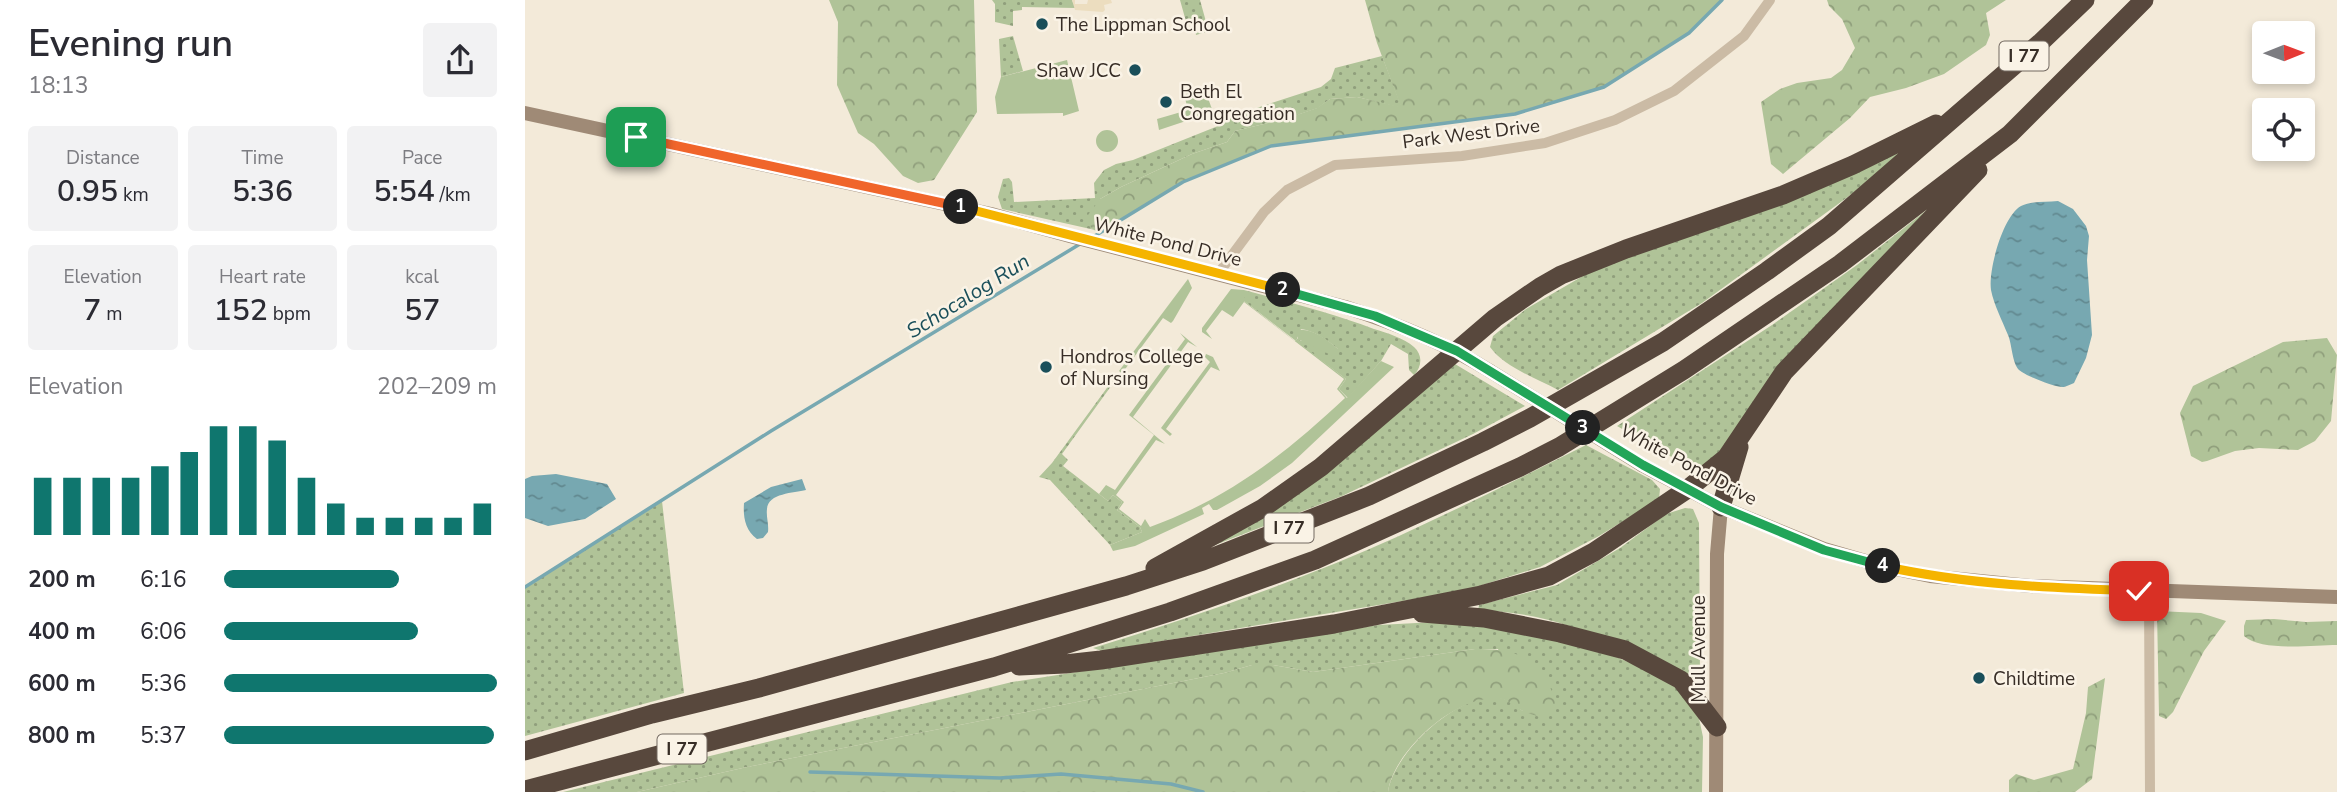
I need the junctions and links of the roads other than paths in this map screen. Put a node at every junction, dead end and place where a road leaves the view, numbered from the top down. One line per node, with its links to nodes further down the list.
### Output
1 (1770, 0): 7 (street, Park West Drive)
2 (2085, 0): 4 (highway, I 77)
3 (2144, 0): 6 (highway, I 77)
4 (1962, 110): 8 (highway); 12 (highway, I 77)
5 (525, 113): 7 (street, White Pond Drive)
6 (2010, 134): 9 (highway); 16 (highway, I 77)
7 (1218, 274): 8 (street, White Pond Drive)
8 (1457, 351): 10 (street, White Pond Drive, bridge); 12 (highway)
9 (1747, 428): 10 (highway); 11 (highway)
10 (1689, 488): 11 (street, White Pond Drive); 15 (highway)
11 (1721, 507): 13 (street, White Pond Drive); 17 (street, Mull Avenue)
12 (1126, 586): 18 (highway, I 77)
13 (2149, 591): 14 (street, White Pond Drive); 21 (street)
14 (2337, 597)
15 (1400, 611): 16 (highway); 17 (highway)
16 (994, 667): 19 (highway, I 77)
17 (1717, 727): 20 (street, Mull Avenue)
18 (525, 751)
19 (525, 790)
20 (1716, 792)
21 (2150, 792)

